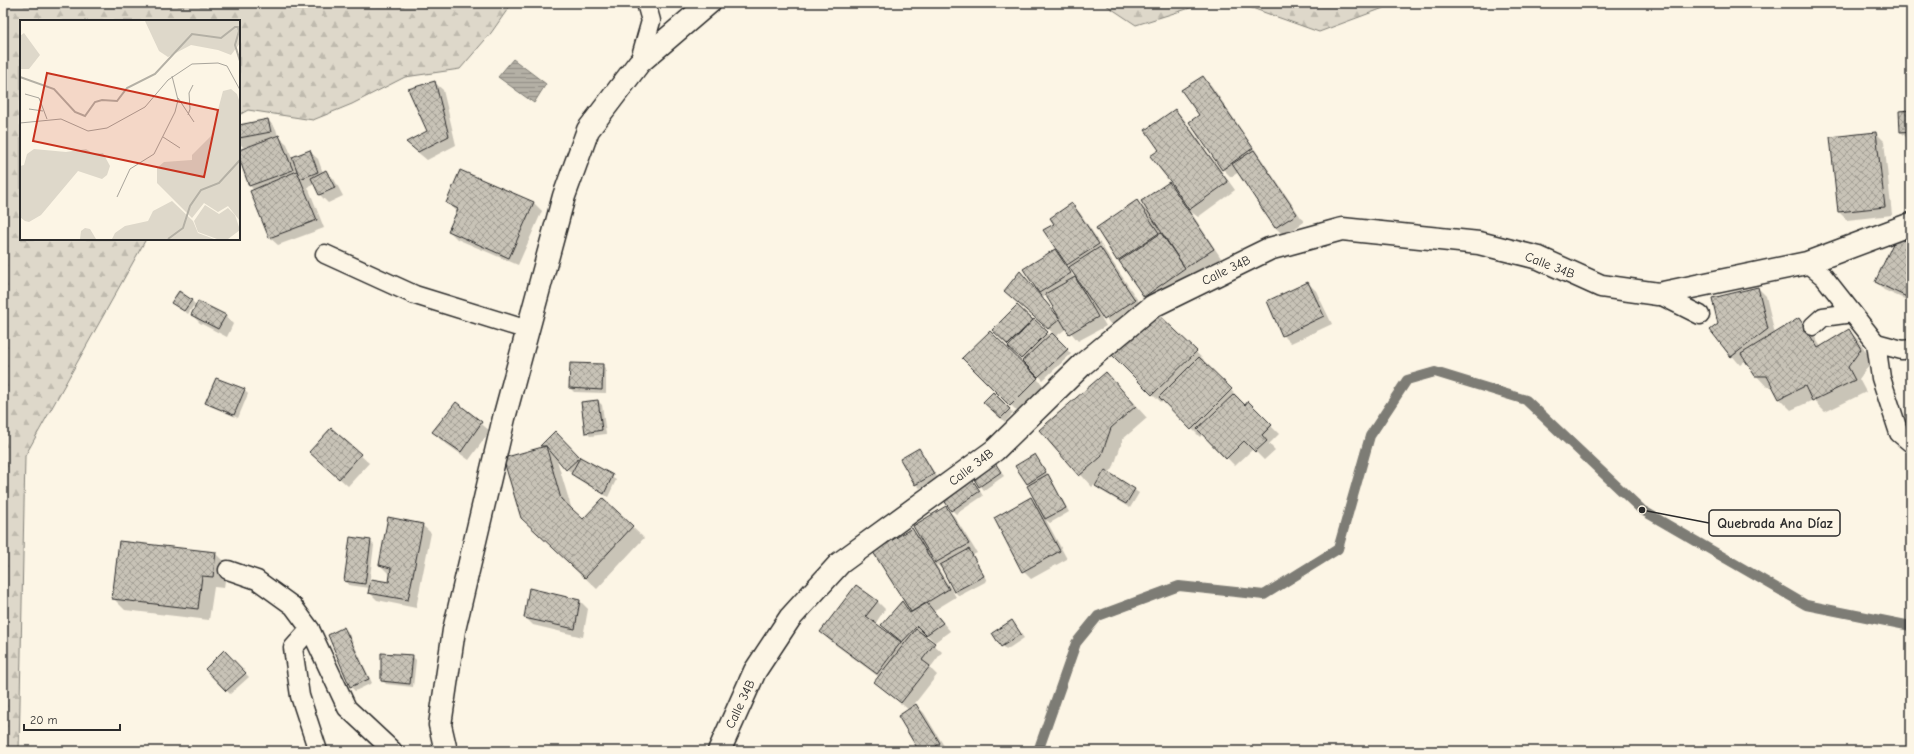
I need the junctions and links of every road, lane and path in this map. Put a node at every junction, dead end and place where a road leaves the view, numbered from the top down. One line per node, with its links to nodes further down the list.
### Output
1 (646, 3): 3 (lane)
2 (709, 3): 3 (street)
3 (639, 63): 11 (street)
4 (1911, 224): 6 (street, Calle 34B)
5 (325, 254): 11 (lane)
6 (1807, 263): 7 (street, Calle 34B); 8 (lane)
7 (1658, 294): 9 (lane); 20 (street, Calle 34B)
8 (1852, 313): 10 (lane); 12 (lane)
9 (1700, 316)
10 (1813, 326)
11 (528, 330): 19 (street)
12 (1876, 343): 13 (lane); 14 (lane)
13 (1911, 348)
14 (1911, 443)
15 (228, 570): 16 (lane)
16 (310, 629): 17 (lane); 18 (lane)
17 (318, 751)
18 (393, 751)
19 (446, 751)
20 (718, 751)

